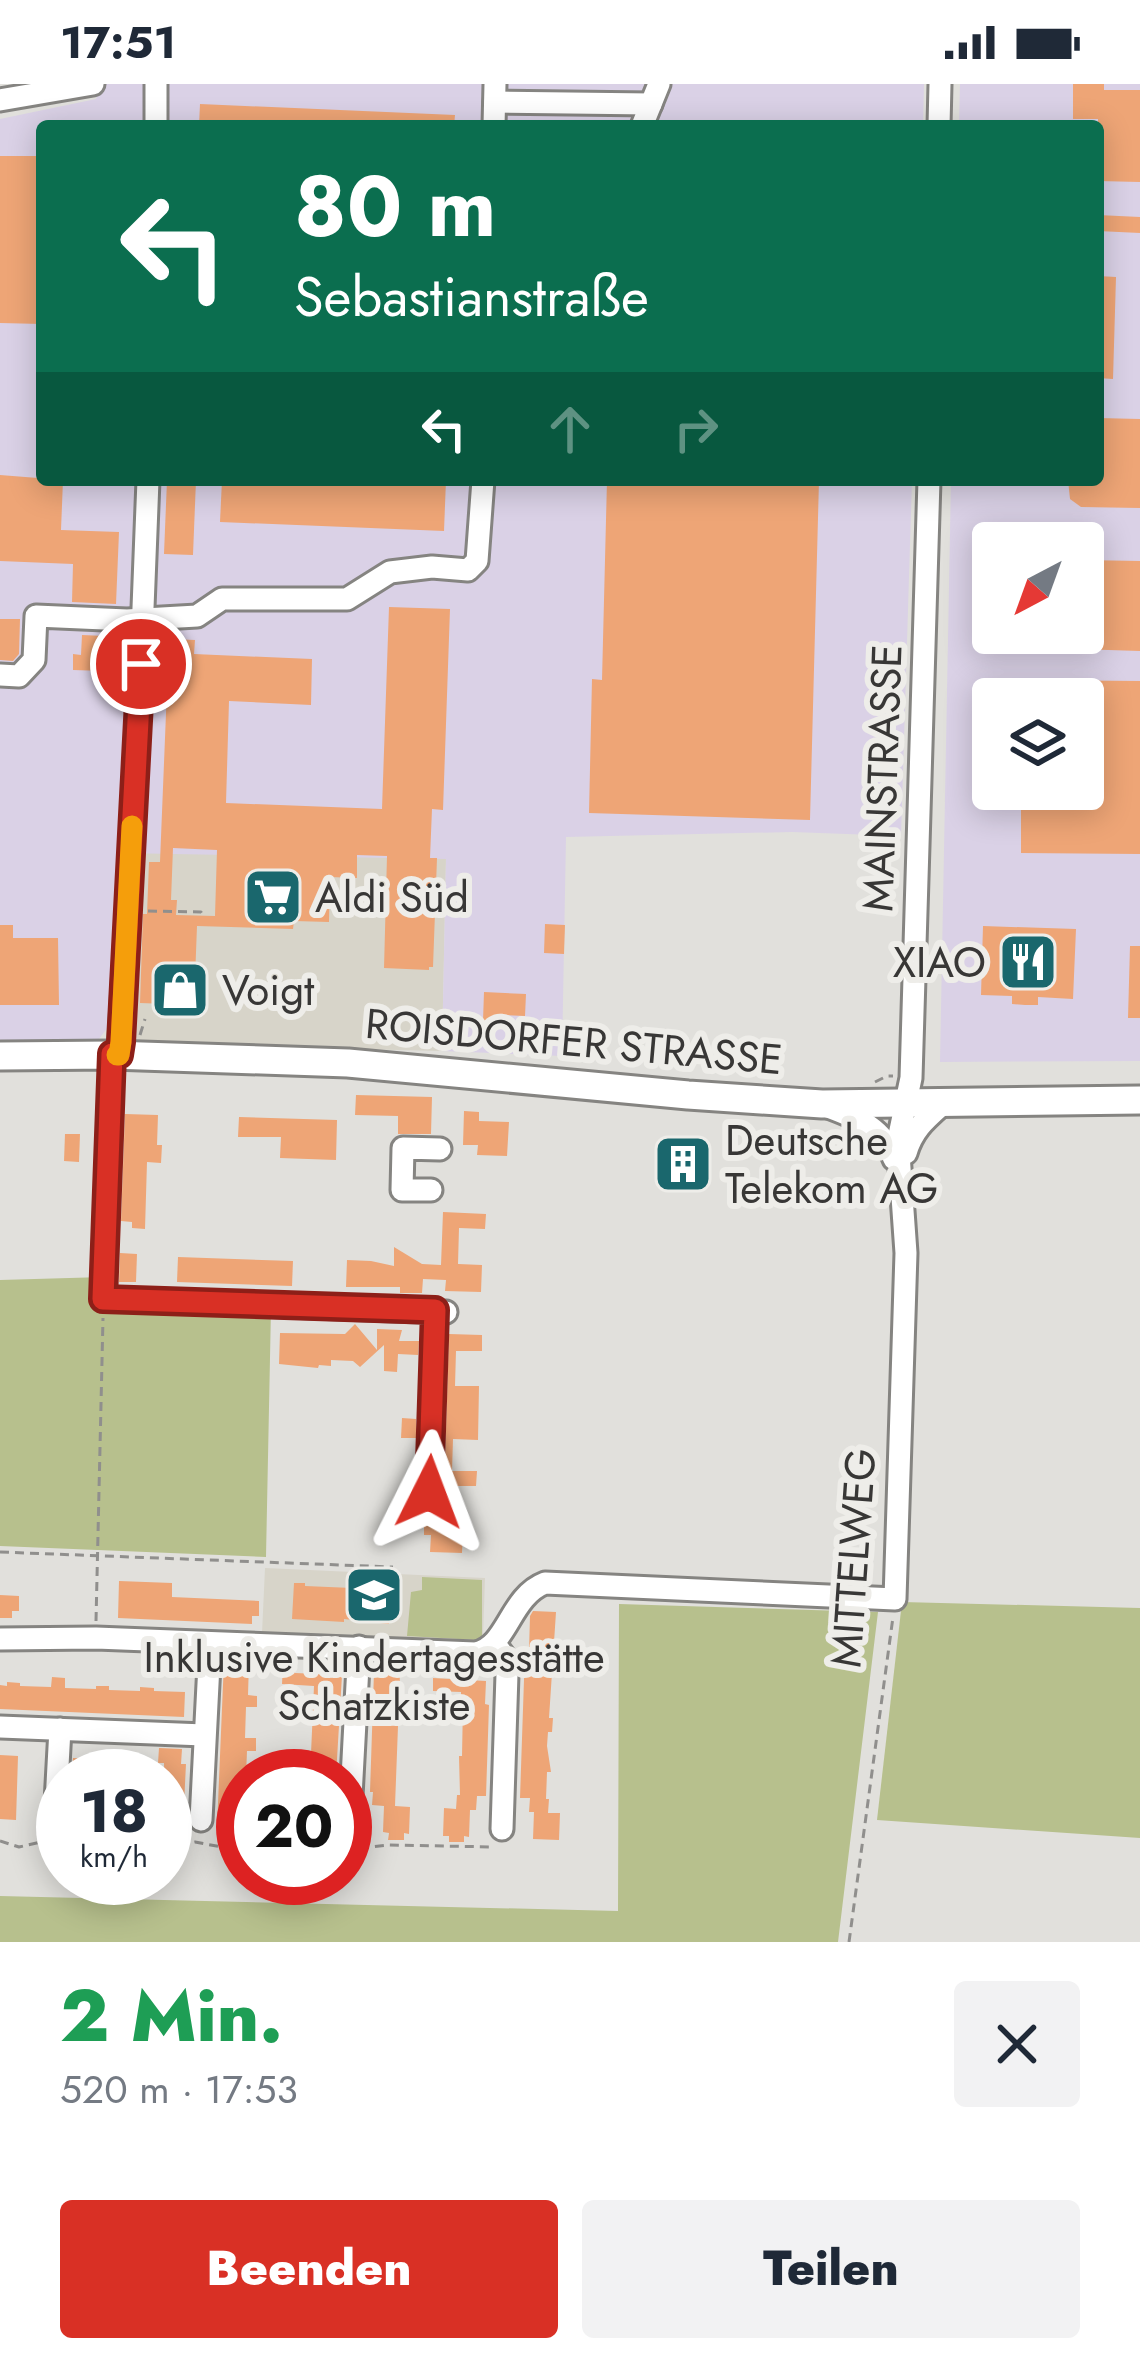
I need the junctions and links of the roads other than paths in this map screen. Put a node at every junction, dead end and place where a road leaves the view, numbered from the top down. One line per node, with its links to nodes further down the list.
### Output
1 (93, 84): 6 (street)
2 (156, 84): 7 (street)
3 (940, 84): 8 (street)
4 (495, 93): 5 (street)
5 (655, 94)
6 (0, 100)
7 (156, 120)
8 (939, 120)
9 (148, 486): 12 (street)
10 (483, 486): 12 (street)
11 (929, 486): 16 (street, MAINSTRASSE)
12 (143, 617): 13 (street); 14 (street)
13 (0, 675)
14 (123, 1051): 15 (main road, ROISDORFER STRASSE); 19 (main road, ROISDORFER STRASSE); 23 (street)
15 (0, 1056)
16 (908, 1091): 18 (main road, ROISDORFER STRASSE); 19 (main road, ROISDORFER STRASSE); 21 (street, MITTELWEG)
17 (1140, 1100): 18 (main road, ROISDORFER STRASSE)
18 (945, 1102): 21 (street, MITTELWEG)
19 (822, 1104): 21 (street, MITTELWEG)
20 (440, 1149): 22 (street)
21 (900, 1177): 25 (street, MITTELWEG)
22 (430, 1190)
23 (429, 1492)
24 (0, 1639): 26 (street)
25 (494, 1643): 27 (street); 34 (street)
26 (210, 1645): 27 (street); 30 (street)
27 (359, 1647): 32 (street)
28 (0, 1727): 29 (street)
29 (60, 1729): 30 (street); 31 (street)
30 (204, 1735): 33 (street)
31 (59, 1749)
32 (354, 1749)
33 (202, 1820)
34 (502, 1829)

